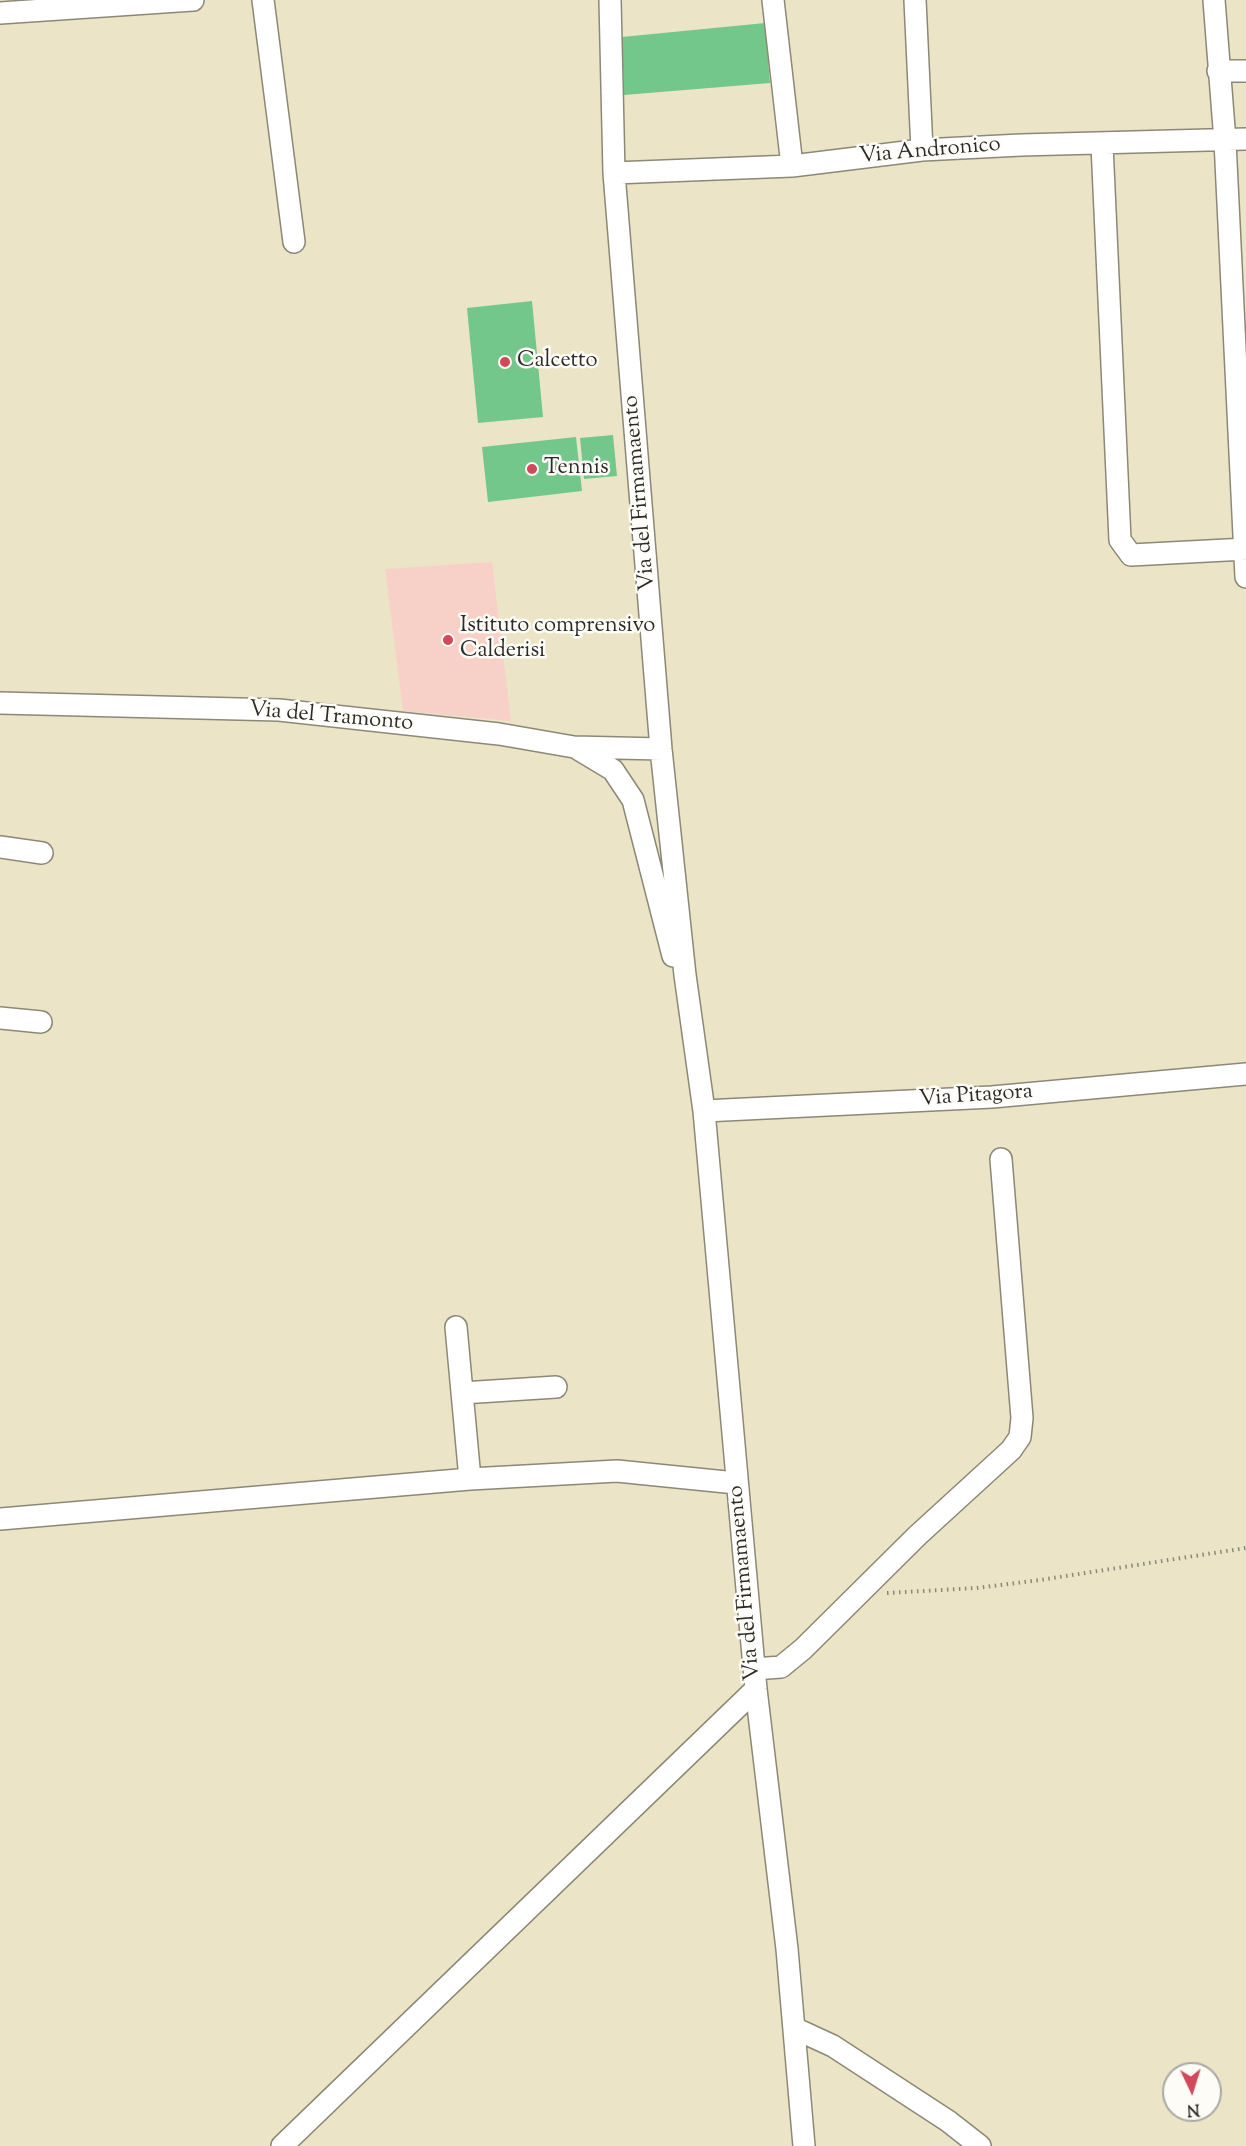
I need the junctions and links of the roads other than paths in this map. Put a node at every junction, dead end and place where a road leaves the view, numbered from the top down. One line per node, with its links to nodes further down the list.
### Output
1 (193, 0): 7 (street)
2 (263, 0): 16 (street)
3 (610, 0): 15 (street, Via del Firmamaento)
4 (773, 0): 14 (street)
5 (915, 0): 13 (street)
6 (1214, 0): 8 (street)
7 (0, 13)
8 (1218, 71): 9 (street); 11 (street)
9 (1246, 71)
10 (1246, 140): 11 (street, Via Andronico)
11 (1225, 141): 12 (street, Via Andronico); 17 (street)
12 (1102, 145): 13 (street, Via Andronico); 17 (street)
13 (922, 150): 14 (street, Via Andronico)
14 (792, 166): 15 (street, Via Andronico)
15 (614, 173): 21 (street, Via del Firmamaento)
16 (294, 242)
17 (1245, 549): 18 (street)
18 (1246, 577)
19 (0, 703): 20 (street, Via del Tramonto)
20 (574, 747): 21 (street, Via del Tramonto); 25 (street, Via del Firmamaento)
21 (661, 749): 25 (street, Via del Firmamaento)
22 (0, 847): 23 (street)
23 (42, 853)
24 (0, 1018): 26 (street)
25 (691, 1020): 28 (street, Via del Firmamaento)
26 (41, 1022)
27 (1246, 1074): 28 (street, Via Pitagora)
28 (704, 1111): 34 (street, Via del Firmamaento)
29 (1001, 1159): 36 (street)
30 (456, 1327): 32 (street)
31 (556, 1387): 32 (street)
32 (462, 1393): 33 (street)
33 (470, 1479): 34 (street); 35 (street)
34 (736, 1483): 36 (street, Via del Firmamaento)
35 (0, 1519)
36 (755, 1679): 37 (street, Via del Firmamaento); 38 (street)
37 (794, 2028): 39 (street, Via del Firmamaento); 40 (street)
38 (282, 2146)
39 (804, 2146)
40 (980, 2146)

